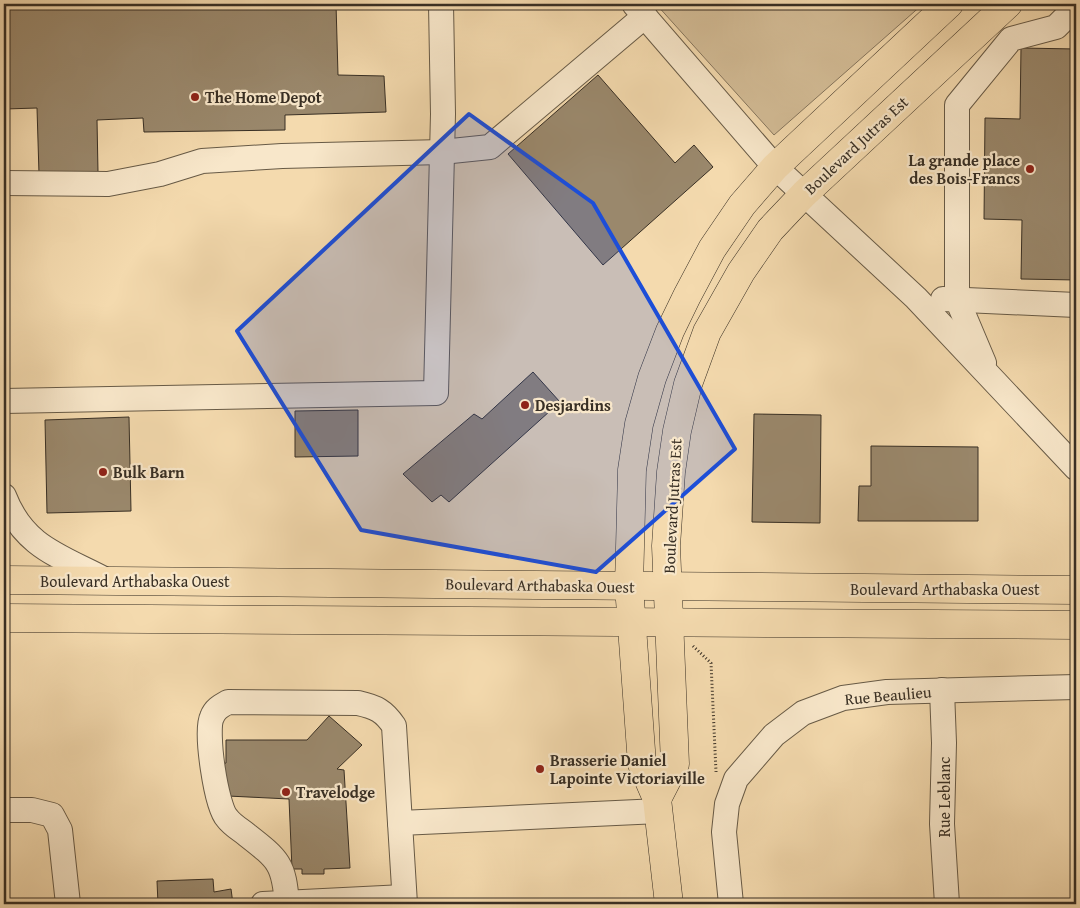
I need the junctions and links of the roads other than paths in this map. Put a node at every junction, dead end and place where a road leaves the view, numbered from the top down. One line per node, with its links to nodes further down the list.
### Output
1 (441, 4): 7 (street)
2 (949, 4): 8 (main road)
3 (1008, 4): 10 (main road, Boulevard Jutras Est)
4 (1076, 7): 6 (street)
5 (639, 10): 7 (street); 8 (street)
6 (1066, 27): 12 (street)
7 (442, 152): 9 (street); 15 (street)
8 (775, 167): 10 (street); 20 (main road)
9 (4, 183)
10 (804, 194): 11 (street); 21 (main road, Boulevard Jutras Est)
11 (916, 298): 12 (street); 14 (street)
12 (957, 299): 13 (street); 14 (street)
13 (1076, 305)
14 (990, 377): 16 (street)
15 (4, 401)
16 (1076, 468)
17 (4, 496): 19 (street)
18 (4, 580): 19 (main road, Boulevard Arthabaska Ouest)
19 (106, 580): 20 (main road, Boulevard Arthabaska Ouest)
20 (629, 586): 21 (main road, Boulevard Arthabaska Ouest); 25 (main road)
21 (668, 586): 22 (main road, Boulevard Arthabaska Ouest); 24 (main road, Boulevard Jutras Est)
22 (1076, 590)
23 (4, 618): 25 (main road)
24 (669, 622): 25 (main road); 26 (main road); 29 (main road, Boulevard Jutras Est)
25 (632, 624): 29 (main road)
26 (1076, 625)
27 (1076, 687): 28 (street, Rue Beaulieu)
28 (942, 690): 37 (street, Rue Beaulieu); 38 (street, Rue Leblanc)
29 (658, 805): 31 (street); 36 (main road)
30 (4, 810): 34 (street)
31 (400, 823): 32 (street); 33 (street)
32 (404, 901): 33 (street)
33 (287, 903): 35 (street)
34 (68, 904)
35 (263, 904)
36 (669, 904)
37 (731, 904)
38 (947, 904)

